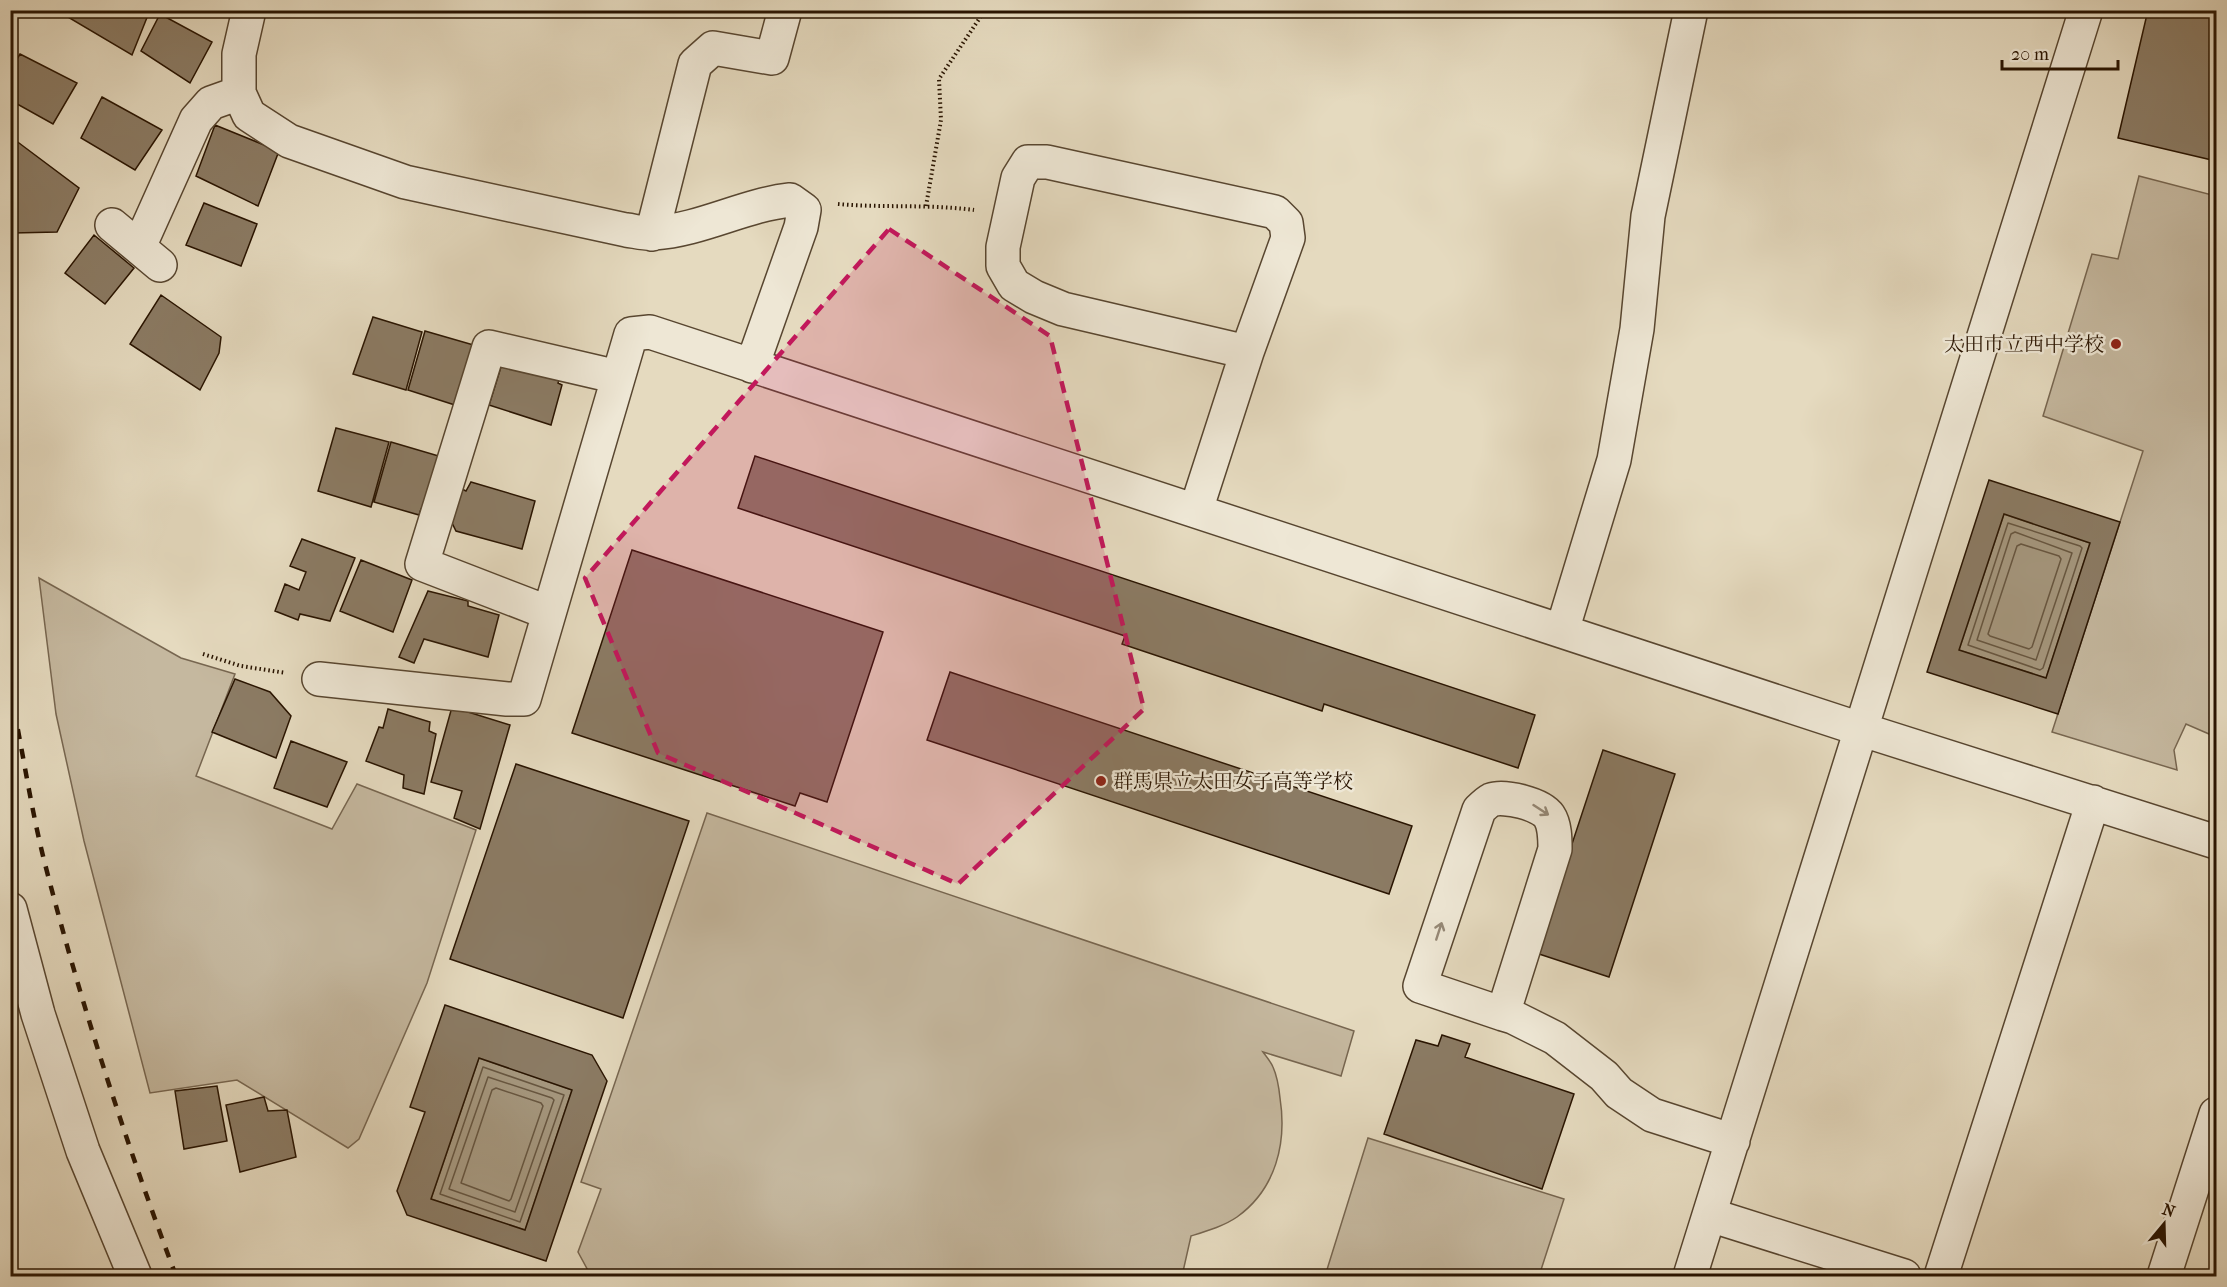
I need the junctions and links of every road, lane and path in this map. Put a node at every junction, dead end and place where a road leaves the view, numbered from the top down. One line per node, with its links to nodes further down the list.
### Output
1 (249, 10): 6 (street)
2 (785, 10): 11 (street)
3 (982, 10): 7 (path)
4 (1691, 10): 17 (street)
5 (2086, 10): 20 (street)
6 (239, 93): 10 (street); 11 (street)
7 (926, 206): 8 (path); 9 (path)
8 (801, 208): 11 (street); 13 (street)
9 (1010, 214): 12 (street); 12 (street)
10 (112, 225)
11 (652, 234)
12 (1247, 352): 15 (street)
13 (752, 366): 14 (street); 15 (street)
14 (618, 377): 16 (street); 16 (street)
15 (1196, 510): 17 (street)
16 (549, 613): 19 (street)
17 (1562, 631): 20 (street)
18 (203, 654): 19 (path)
19 (319, 679)
20 (1860, 729): 21 (street); 26 (street)
21 (2093, 802): 22 (street); 31 (street)
22 (2217, 842)
23 (10, 909): 28 (street)
24 (1503, 1014): 24 (street, one-way to 24); 26 (street)
25 (2217, 1114): 32 (street)
26 (1733, 1141): 27 (street)
27 (1710, 1215): 29 (street); 30 (street)
28 (135, 1276)
29 (1690, 1276)
30 (1905, 1276)
31 (1941, 1276)
32 (2164, 1276)

